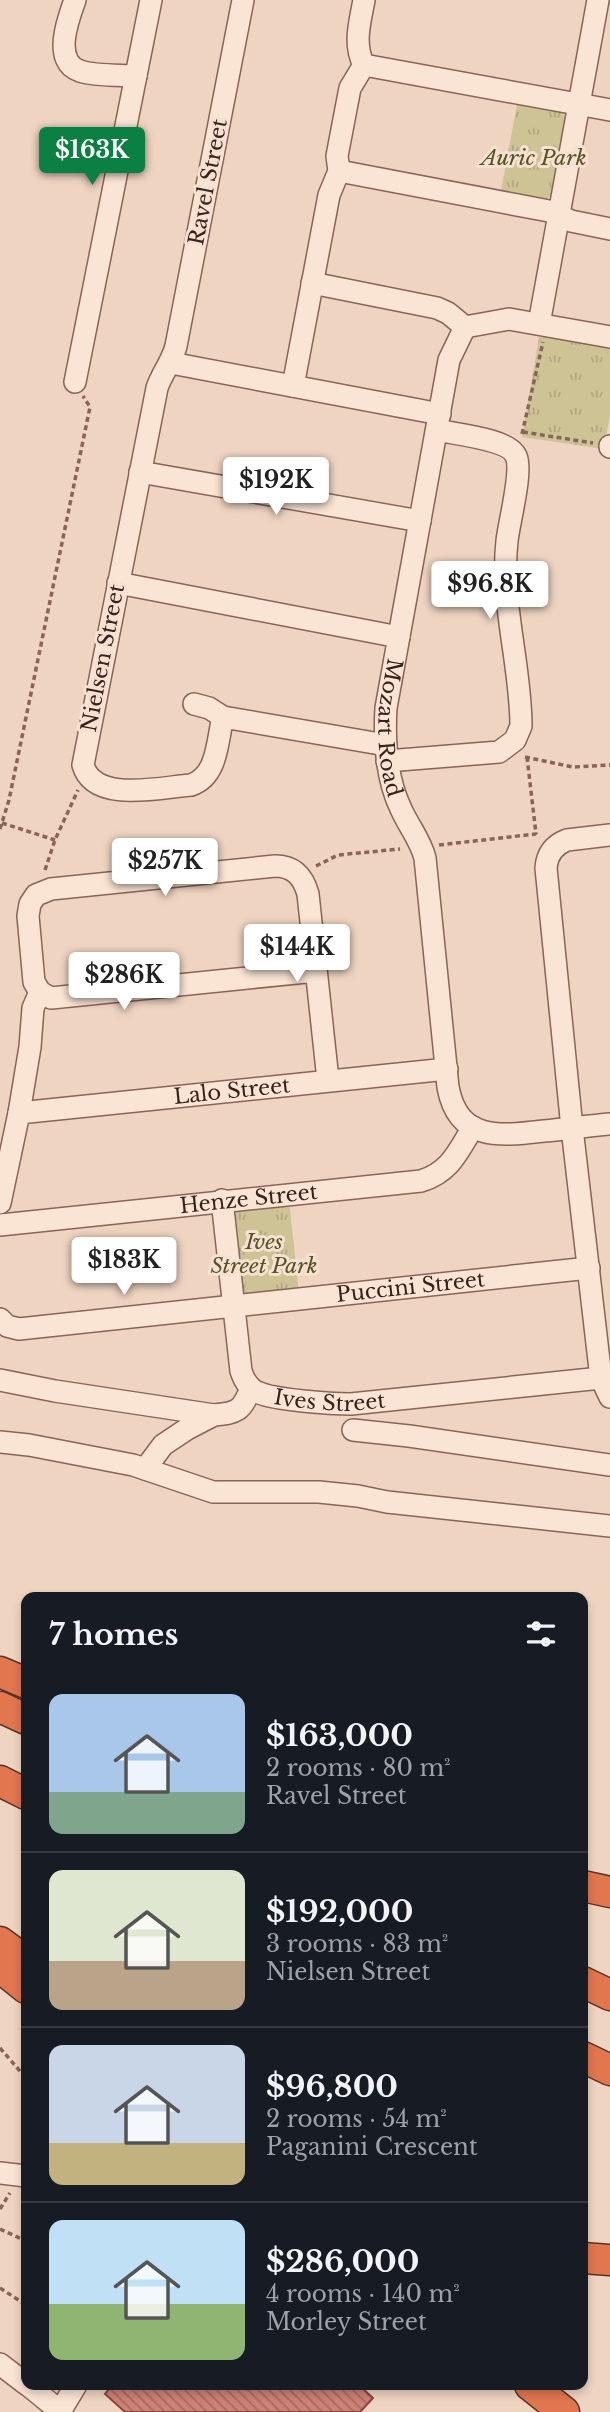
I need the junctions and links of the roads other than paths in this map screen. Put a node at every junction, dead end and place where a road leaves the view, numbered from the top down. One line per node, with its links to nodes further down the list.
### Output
1 (75, 0): 7 (street)
2 (151, 0): 7 (street)
3 (243, 0): 17 (street, Ravel Street)
4 (364, 0): 6 (street)
5 (600, 1): 8 (street)
6 (364, 65): 8 (street); 10 (street)
7 (136, 76): 18 (street)
8 (579, 104): 9 (street); 11 (street)
9 (610, 110)
10 (338, 171): 11 (street); 13 (street)
11 (559, 216): 12 (street); 14 (street)
12 (610, 229)
13 (312, 283): 15 (street); 19 (street)
14 (542, 324): 15 (street); 16 (street)
15 (465, 327): 20 (street, Mozart Road)
16 (610, 337)
17 (172, 363): 19 (street); 21 (street, Ravel Street)
18 (75, 382)
19 (293, 386): 20 (street)
20 (438, 422): 22 (street, Mozart Road); 27 (street)
21 (140, 472): 22 (street); 23 (street, Nielsen Street)
22 (420, 522): 24 (street, Mozart Road)
23 (118, 583): 24 (street); 26 (street, Nielsen Street)
24 (399, 637): 27 (street, Mozart Road)
25 (194, 704): 26 (street)
26 (223, 717): 27 (street)
27 (386, 753): 31 (street, Mozart Road)
28 (610, 835): 36 (street)
29 (316, 971): 30 (street); 30 (street); 32 (street)
30 (40, 992): 33 (street)
31 (447, 1069): 32 (street, Lalo Street); 35 (street, Mozart Road)
32 (328, 1080): 33 (street, Lalo Street)
33 (19, 1113): 38 (street)
34 (610, 1124): 36 (street)
35 (473, 1127): 36 (street); 37 (street, Henze Street)
36 (572, 1128): 40 (street)
37 (222, 1200): 39 (street, Henze Street); 41 (street, Ives Street)
38 (0, 1203)
39 (0, 1225)
40 (589, 1268): 41 (street, Puccini Street); 44 (street)
41 (233, 1306): 42 (street); 45 (street, Ives Street)
42 (0, 1318)
43 (0, 1380): 47 (street)
44 (605, 1387): 46 (street, Ives Street)
45 (251, 1388): 46 (street, Ives Street); 47 (street)
46 (405, 1399): 49 (street)
47 (214, 1415): 52 (street)
48 (353, 1430): 49 (street)
49 (409, 1436): 51 (street)
50 (0, 1442): 52 (street)
51 (610, 1465)
52 (145, 1469): 53 (street)
53 (610, 1526)
54 (0, 1672): 55 (highway)
55 (21, 1681)
56 (0, 1707): 57 (highway)
57 (21, 1717)
58 (0, 1781): 59 (highway)
59 (21, 1792)
60 (588, 1887): 61 (highway)
61 (610, 1892)
62 (0, 1942): 63 (highway)
63 (21, 1957)
64 (0, 1967): 65 (highway)
65 (21, 1984)
66 (588, 1984): 67 (highway)
67 (610, 1995)
68 (588, 2059): 69 (highway)
69 (610, 2070)
70 (0, 2173): 71 (street)
71 (21, 2175)
72 (588, 2258): 73 (highway)
73 (610, 2260)
74 (0, 2364): 75 (street)
75 (21, 2380)
76 (35, 2390): 79 (street)
77 (73, 2390): 79 (street)
78 (536, 2390): 80 (highway)
79 (61, 2411)
80 (564, 2412)

